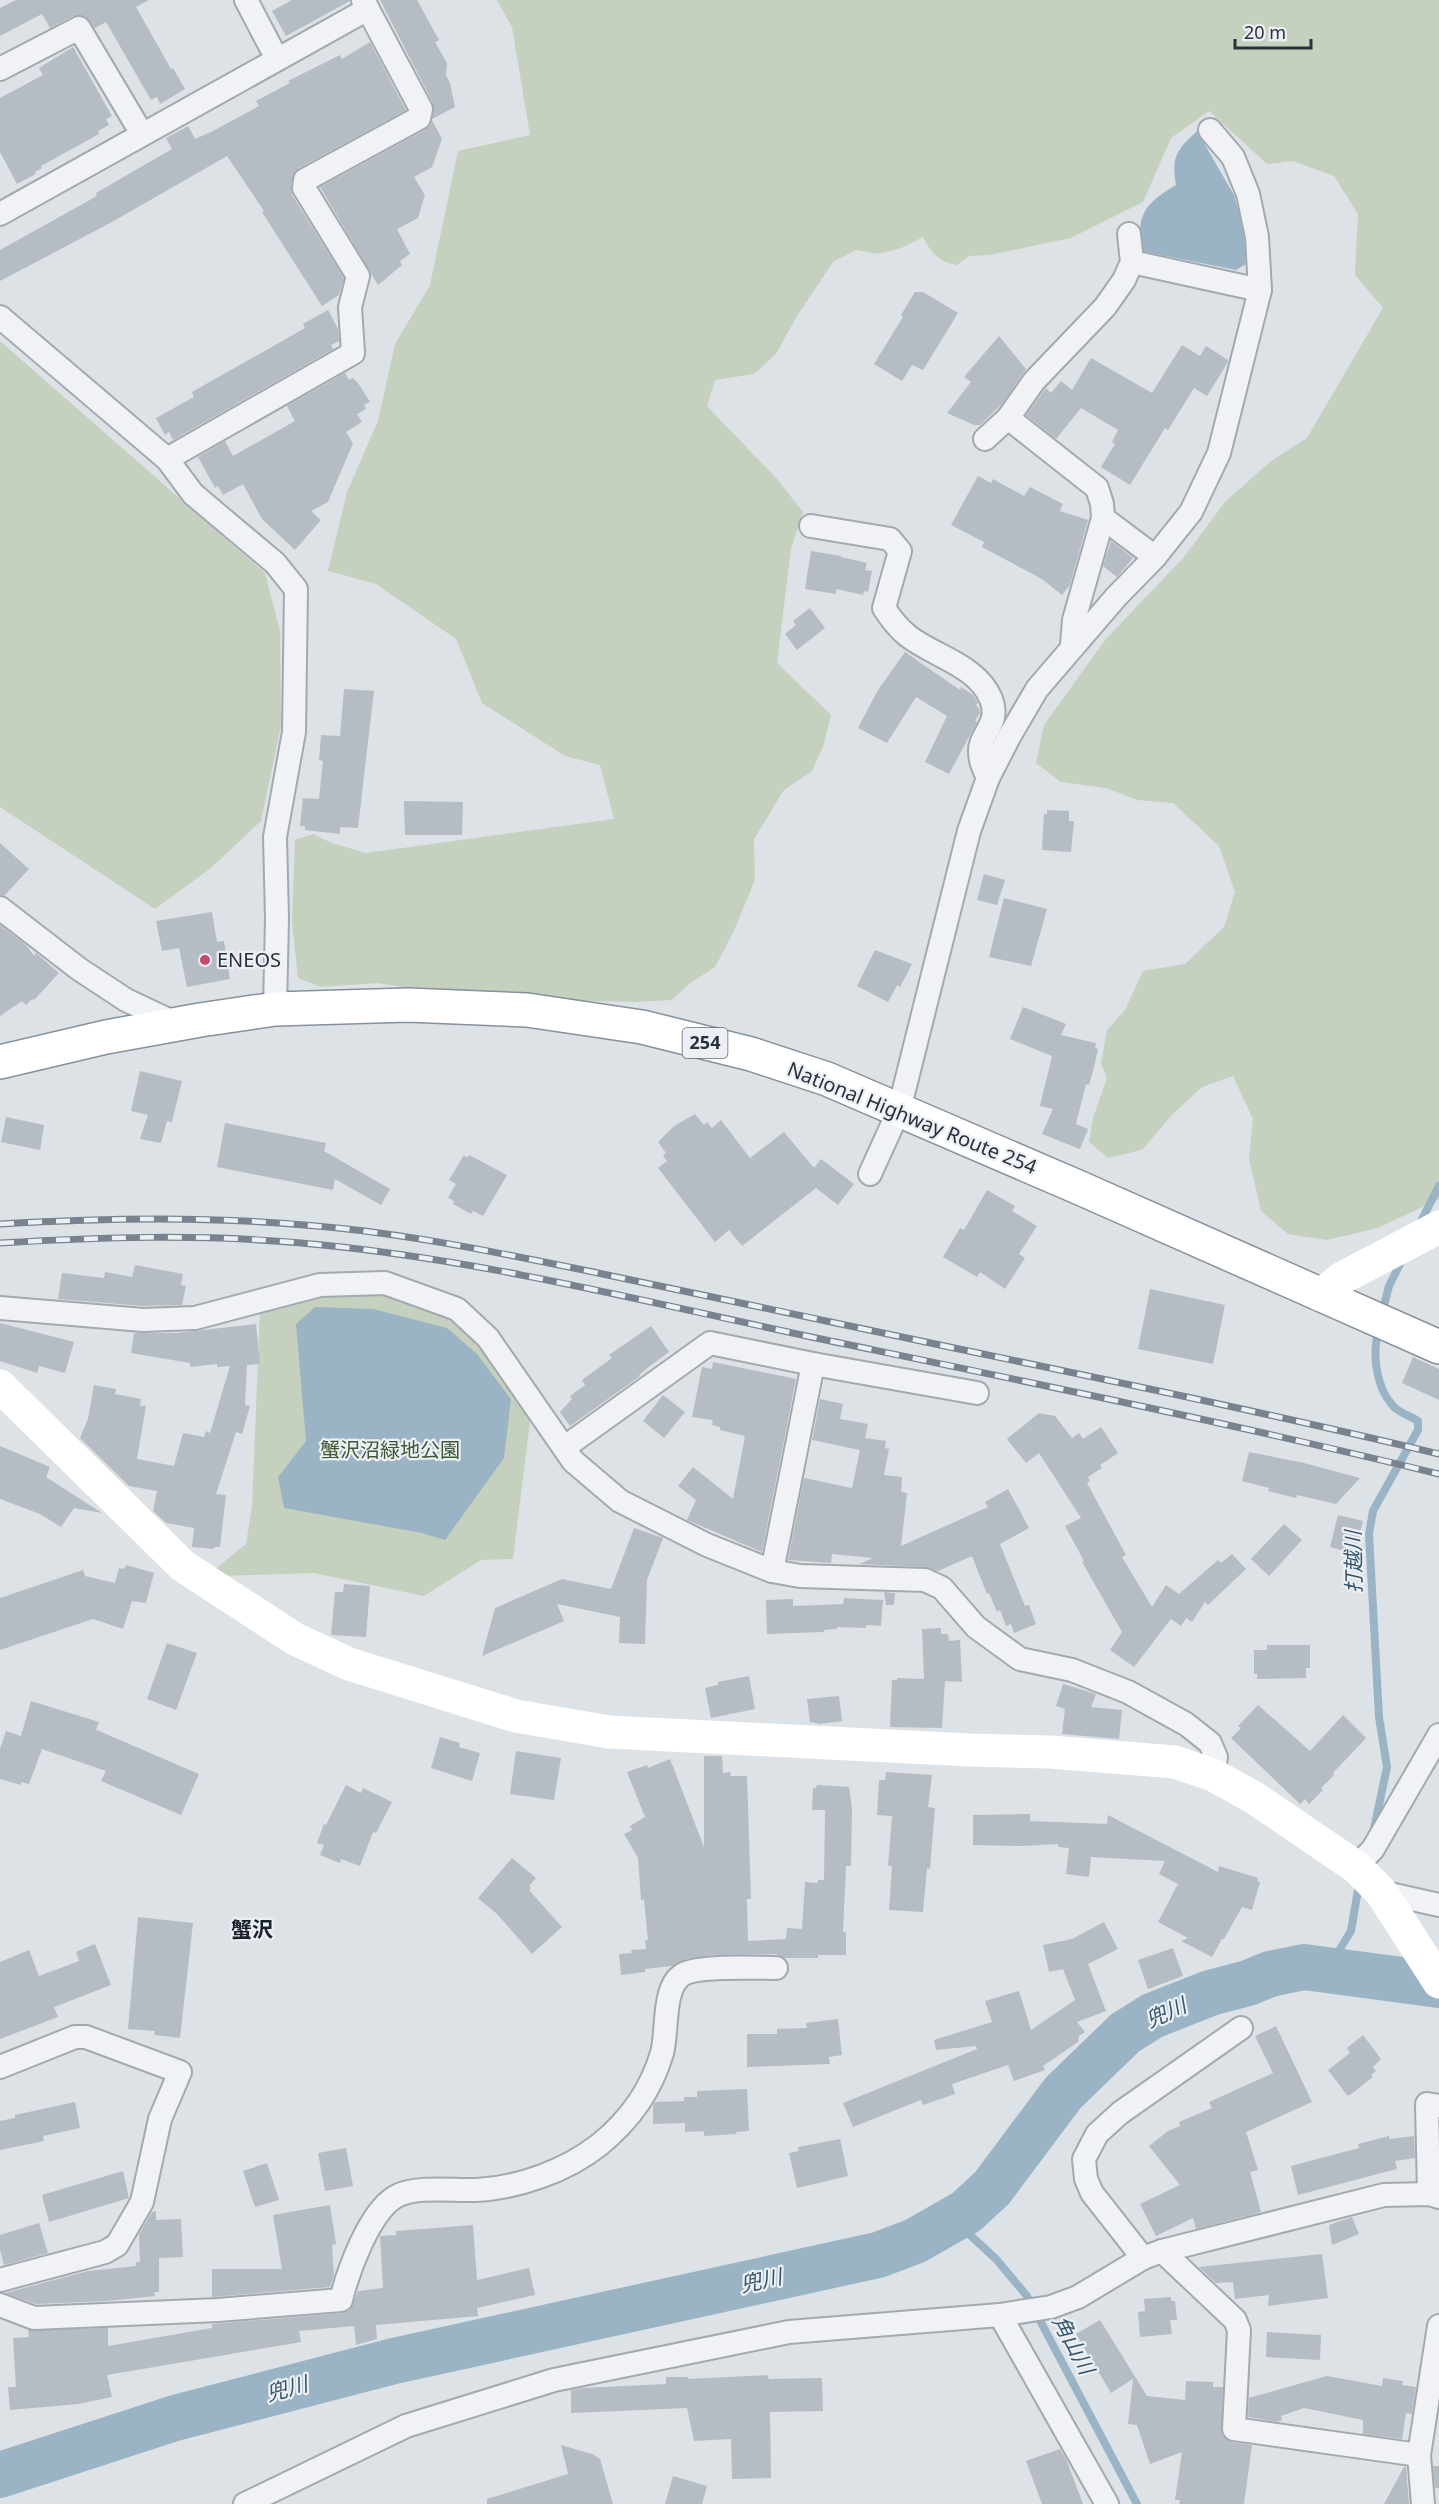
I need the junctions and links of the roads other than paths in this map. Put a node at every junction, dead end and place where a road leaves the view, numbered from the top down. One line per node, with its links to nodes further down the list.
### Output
1 (246, 0): 3 (street)
2 (365, 5): 3 (street); 14 (street)
3 (277, 59): 6 (street)
4 (0, 69): 6 (street)
5 (1210, 130): 10 (street)
6 (142, 134): 7 (street)
7 (0, 214)
8 (1129, 234): 9 (street)
9 (1132, 262): 10 (street); 12 (street)
10 (1260, 290): 17 (street)
11 (0, 317): 14 (street)
12 (1008, 417): 13 (street); 15 (street)
13 (985, 439)
14 (167, 459): 21 (street)
15 (1103, 518): 17 (street); 18 (street)
16 (811, 526): 19 (street)
17 (1155, 557): 18 (street)
18 (1072, 645): 19 (street)
19 (988, 778): 24 (street)
20 (0, 908): 22 (street)
21 (274, 1009): 22 (main road, National Highway Route 254 / 254); 24 (main road, National Highway Route 254 / 254)
22 (177, 1024): 23 (main road, National Highway Route 254 / 254)
23 (0, 1062)
24 (899, 1110): 25 (street); 27 (main road, National Highway Route 254 / 254)
25 (870, 1174)
26 (1439, 1227): 27 (main road)
27 (1321, 1294): 29 (main road, National Highway Route 254 / 254)
28 (0, 1308): 33 (street)
29 (1439, 1347)
30 (813, 1364): 32 (street); 33 (street); 34 (street)
31 (0, 1386): 36 (main road)
32 (977, 1393)
33 (565, 1447): 34 (street)
34 (772, 1571): 36 (street)
35 (1439, 1735): 37 (street)
36 (1213, 1774): 37 (main road)
37 (1356, 1866): 38 (main road)
38 (1381, 1892): 39 (street); 41 (main road)
39 (1439, 1905)
40 (776, 1968): 48 (street)
41 (1439, 1982)
42 (1241, 2028): 46 (street)
43 (0, 2067): 47 (street)
44 (1439, 2106): 45 (street)
45 (1434, 2195): 46 (street)
46 (1152, 2254): 49 (street); 51 (street)
47 (0, 2280)
48 (0, 2305)
49 (1000, 2315): 52 (street); 53 (street)
50 (1439, 2326): 51 (street)
51 (1419, 2455): 54 (street)
52 (245, 2504)
53 (1107, 2504)
54 (1423, 2504)

